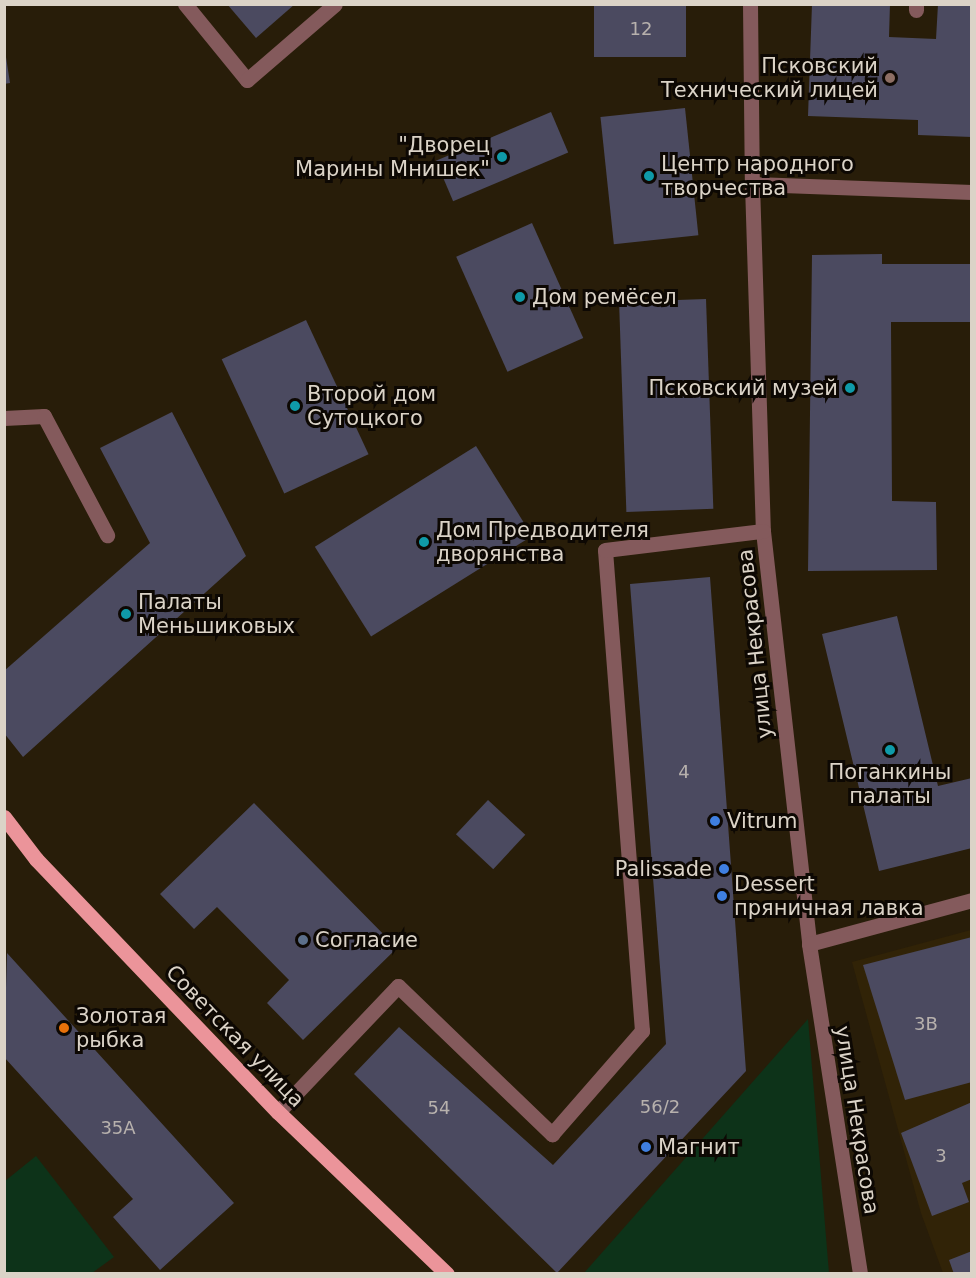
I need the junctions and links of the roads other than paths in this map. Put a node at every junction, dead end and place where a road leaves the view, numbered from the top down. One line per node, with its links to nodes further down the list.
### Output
1 (185, 4): 2 (street)
2 (335, 4)
3 (750, 4): 4 (street, улица Некрасова)
4 (752, 184): 5 (street); 7 (street, улица Некрасова)
5 (972, 192)
6 (4, 418): 8 (street)
7 (763, 531): 11 (street, улица Некрасова); 12 (street)
8 (107, 535)
9 (4, 817): 12 (main road, Советская улица)
10 (972, 900): 11 (street)
11 (809, 944): 14 (street, улица Некрасова)
12 (278, 1112): 13 (main road, Советская улица)
13 (447, 1274)
14 (860, 1274)

